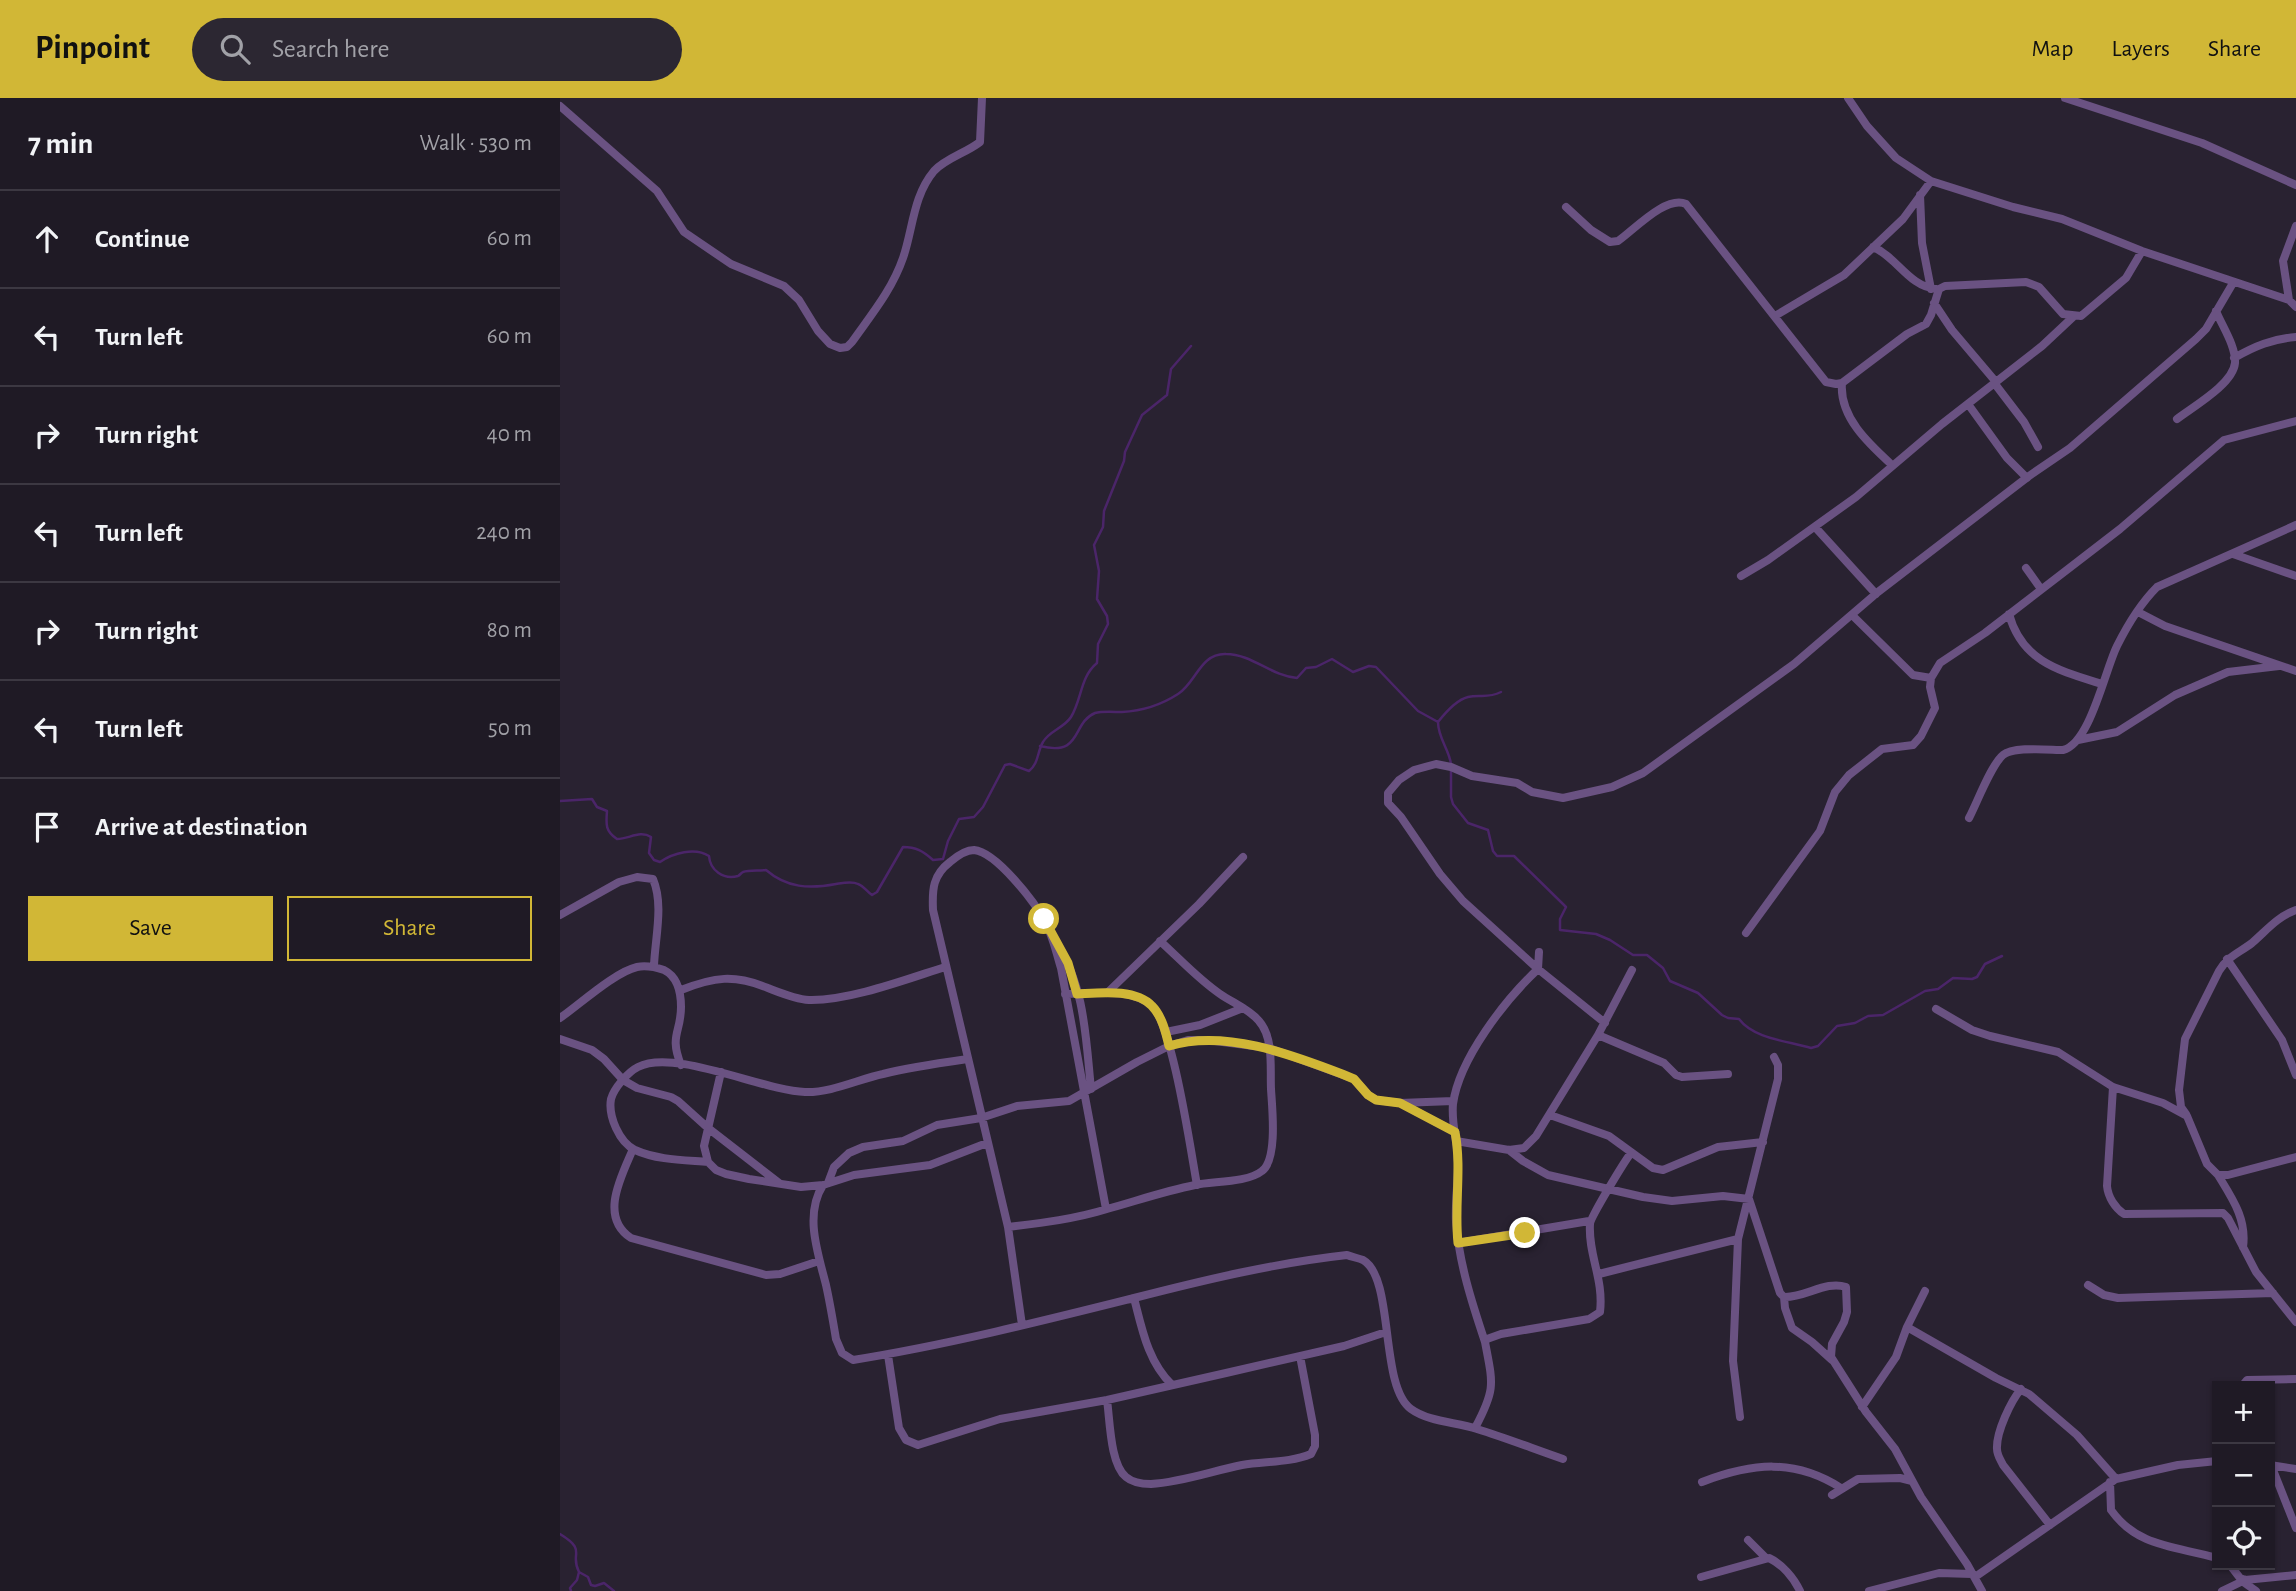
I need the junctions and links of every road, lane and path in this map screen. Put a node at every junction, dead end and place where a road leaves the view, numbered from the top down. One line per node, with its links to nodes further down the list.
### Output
1 (982, 98): 4 (street)
2 (1848, 98): 5 (street)
3 (2065, 98): 6 (street)
4 (560, 106)
5 (1931, 181): 7 (street); 11 (street)
6 (2296, 185)
7 (1920, 195): 10 (street); 13 (street)
8 (1566, 207): 17 (street)
9 (2296, 226): 15 (street)
10 (1873, 247): 13 (street); 17 (street)
11 (2142, 251): 12 (street); 18 (street)
12 (2233, 283): 15 (street); 16 (street)
13 (1935, 289): 14 (street); 18 (street)
14 (1934, 303): 21 (street); 22 (street)
15 (2293, 304)
16 (2216, 311): 20 (street); 28 (street)
17 (1775, 316): 21 (street)
18 (2073, 317): 22 (street)
19 (2296, 337): 20 (street)
20 (2234, 358): 24 (street)
21 (1842, 383): 27 (street)
22 (1996, 383): 23 (street); 26 (street)
23 (1968, 404): 27 (street); 28 (street)
24 (2178, 419)
25 (2296, 421): 35 (street)
26 (2038, 447)
27 (1892, 466): 30 (street)
28 (2027, 478): 36 (street)
29 (2296, 525): 31 (street)
30 (1815, 527): 33 (street); 36 (street)
31 (2233, 554): 34 (street); 37 (street)
32 (2026, 568): 35 (street)
33 (1741, 576)
34 (2296, 576)
35 (2041, 589): 38 (street)
36 (1876, 594): 39 (street)
37 (2138, 612): 40 (street); 43 (street)
38 (2008, 614): 42 (street); 43 (street)
39 (1852, 615): 42 (street); 56 (street)
40 (2279, 666): 41 (street); 44 (street)
41 (2296, 671)
42 (1931, 678): 49 (street)
43 (2102, 684): 44 (street)
44 (2078, 740): 45 (street)
45 (1969, 818)
46 (1242, 857): 51 (street)
47 (2296, 910): 53 (street)
48 (560, 915): 54 (street)
49 (1746, 933)
50 (1053, 938): 55 (street); 60 (street); 61 (street)
51 (1160, 941): 59 (street); 62 (street)
52 (1539, 952): 56 (street)
53 (2227, 959): 71 (street); 85 (street)
54 (653, 966): 58 (street); 64 (street)
55 (945, 967): 58 (street); 74 (street)
56 (1538, 970): 65 (street); 82 (street)
57 (1632, 970): 65 (street)
58 (681, 990): 75 (street)
59 (1107, 993): 61 (street); 66 (street)
60 (1065, 994): 61 (street); 81 (street)
61 (1077, 994): 81 (street)
62 (1242, 1008): 66 (street); 70 (street)
63 (1936, 1009): 80 (street)
64 (560, 1018)
65 (1605, 1023): 67 (street)
66 (1166, 1032): 69 (street)
67 (1598, 1035): 77 (street); 84 (street)
68 (560, 1039): 79 (street)
69 (1169, 1046): 70 (street); 81 (street); 99 (street)
70 (1269, 1048): 83 (street); 99 (street)
71 (2286, 1048): 72 (street); 78 (street)
72 (2296, 1048)
73 (1774, 1057): 89 (street)
74 (968, 1059): 76 (street); 86 (street)
75 (681, 1065): 76 (street); 79 (street)
76 (721, 1072): 87 (street)
77 (1728, 1074)
78 (2296, 1075)
79 (623, 1080): 87 (street); 91 (street)
80 (2113, 1087): 85 (street); 107 (street)
81 (1088, 1091): 86 (street); 102 (street)
82 (1453, 1101): 83 (street); 88 (street)
83 (1400, 1103): 88 (street)
84 (1550, 1115): 92 (street); 93 (street)
85 (2187, 1116): 96 (street)
86 (981, 1118): 90 (street); 98 (street)
87 (708, 1128): 95 (street); 97 (street)
88 (1456, 1137): 92 (street); 106 (street)
89 (1763, 1142): 93 (street); 101 (street)
90 (987, 1143): 98 (street); 104 (street)
91 (633, 1149): 95 (street); 108 (street)
92 (1509, 1150): 100 (street)
93 (1631, 1153): 100 (street)
94 (2296, 1157): 96 (street)
95 (708, 1162): 97 (street)
96 (2218, 1175): 107 (street)
97 (779, 1183): 98 (street)
98 (825, 1184): 108 (street)
99 (1197, 1185): 102 (street)
100 (1610, 1190): 101 (street); 103 (street)
101 (1749, 1199): 105 (street); 113 (street)
102 (1106, 1209): 104 (street)
103 (1590, 1221): 106 (street); 109 (street)
104 (1007, 1227): 116 (street)
105 (1738, 1239): 109 (street); 129 (street)
106 (1458, 1243): 119 (street)
107 (2243, 1247): 112 (street)
108 (819, 1261): 120 (street)
109 (1599, 1274): 119 (street)
110 (2088, 1285): 112 (street)
111 (1925, 1291): 117 (street)
112 (2273, 1293): 115 (street)
113 (1784, 1297): 122 (street); 122 (street)
114 (1134, 1298): 116 (street); 118 (street); 125 (street)
115 (2296, 1322)
116 (1023, 1325): 120 (street)
117 (1907, 1328): 126 (street); 128 (street)
118 (1386, 1332): 121 (street); 130 (street)
119 (1485, 1342): 130 (street)
120 (888, 1355): 127 (street)
121 (1300, 1356): 125 (street); 127 (street)
122 (1833, 1360): 128 (street)
123 (2296, 1379): 124 (street)
124 (2246, 1381)
125 (1172, 1385): 127 (street)
126 (2021, 1389): 136 (street); 141 (street)
127 (1107, 1400)
128 (1862, 1407): 137 (street)
129 (1740, 1417)
130 (1475, 1428): 131 (street)
131 (1563, 1459)
132 (2212, 1462): 136 (street)
133 (2275, 1466): 134 (street)
134 (2296, 1469)
135 (2275, 1477): 142 (street)
136 (2113, 1480): 141 (street); 144 (street)
137 (1912, 1481): 139 (street); 148 (street)
138 (1702, 1482): 139 (street)
139 (1841, 1488): 140 (street)
140 (1832, 1495)
141 (2050, 1525): 148 (street)
142 (2296, 1528)
143 (1748, 1540): 145 (street)
144 (2212, 1557)
145 (1766, 1558): 149 (street); 152 (street)
146 (2234, 1570): 150 (street)
147 (2296, 1575): 150 (street)
148 (1974, 1576): 151 (street); 154 (street)
149 (1701, 1577)
150 (2243, 1581): 155 (street); 156 (street)
151 (1885, 1589): 153 (street)
152 (1800, 1591)
153 (1869, 1591)
154 (1982, 1591)
155 (2222, 1591)
156 (2256, 1591)

